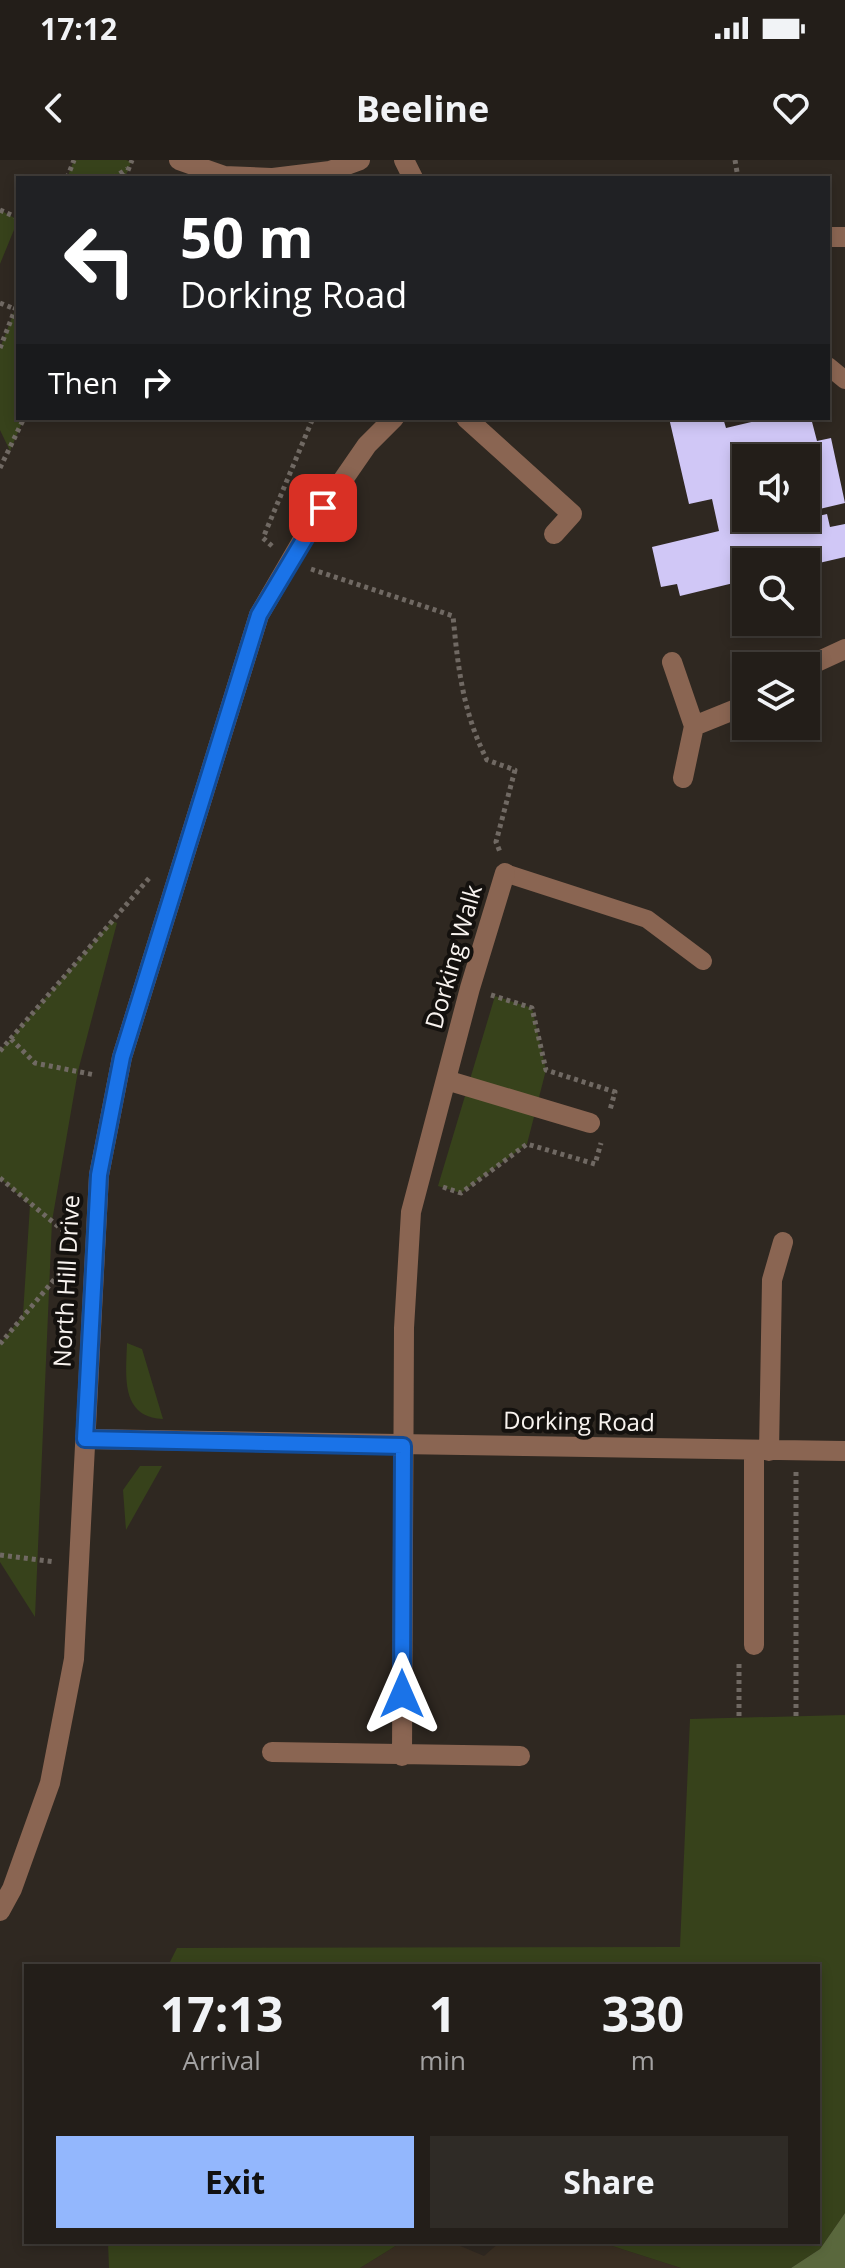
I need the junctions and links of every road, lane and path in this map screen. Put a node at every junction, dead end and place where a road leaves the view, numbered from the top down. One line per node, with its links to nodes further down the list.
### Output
1 (132, 160): 4 (path)
2 (179, 160): 7 (street)
3 (360, 160): 8 (street)
4 (128, 169): 5 (path); 6 (path)
5 (116, 176)
6 (126, 176)
7 (224, 176)
8 (289, 176)
9 (16, 308): 10 (path)
10 (0, 348)
11 (23, 420): 15 (path)
12 (312, 420): 17 (path)
13 (392, 420): 17 (street, North Hill Drive)
14 (468, 420): 16 (street)
15 (0, 468)
16 (554, 534)
17 (290, 562): 25 (path, Dorking Walk); 29 (street, North Hill Drive)
18 (845, 651): 19 (street)
19 (820, 661)
20 (672, 662): 22 (street)
21 (732, 711): 22 (street)
22 (694, 726): 23 (street)
23 (683, 778)
24 (161, 865): 27 (path)
25 (505, 873): 26 (lane); 30 (street, Dorking Walk)
26 (703, 961)
27 (11, 1039): 28 (path); 29 (path)
28 (0, 1051)
29 (117, 1080): 34 (street, North Hill Drive)
30 (446, 1080): 31 (street); 37 (street, Dorking Walk)
31 (590, 1123)
32 (0, 1178): 34 (path)
33 (783, 1242): 38 (street)
34 (88, 1248): 35 (path); 36 (street, North Hill Drive)
35 (0, 1344)
36 (85, 1439): 37 (street, Dorking Road); 42 (street, North Hill Drive)
37 (403, 1446): 38 (street, Dorking Road); 46 (street)
38 (762, 1451): 39 (street, Dorking Road); 43 (street)
39 (796, 1451): 40 (street, Dorking Road); 44 (path)
40 (845, 1451)
41 (0, 1555): 42 (path)
42 (80, 1566): 48 (street, North Hill Drive)
43 (754, 1645)
44 (796, 1716)
45 (272, 1752): 46 (street)
46 (402, 1756): 47 (street)
47 (520, 1756)
48 (0, 1911)

